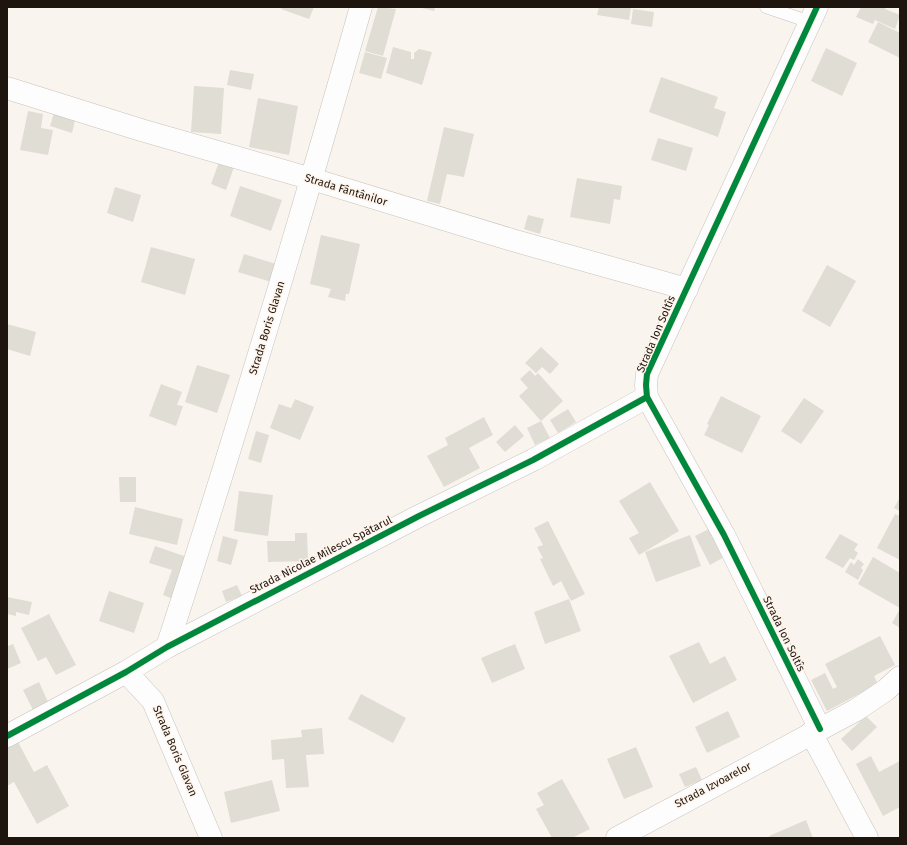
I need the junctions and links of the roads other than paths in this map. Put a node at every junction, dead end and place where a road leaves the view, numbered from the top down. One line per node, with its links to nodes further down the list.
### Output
1 (361, 7): 5 (street, Strada Boris Glavan)
2 (766, 7): 3 (lane)
3 (814, 14): 6 (street, Strada Ion Soltîs)
4 (7, 88): 5 (street, Strada Fântânilor)
5 (312, 179): 6 (street, Strada Fântânilor); 8 (street, Strada Boris Glavan)
6 (686, 289): 7 (street, Strada Ion Soltîs)
7 (647, 397): 8 (street, Strada Nicolae Milescu Spătarul); 11 (street, Strada Ion Soltîs)
8 (167, 647): 9 (street, Strada Nicolae Milescu Spătarul)
9 (126, 672): 12 (street, Strada Nicolae Milescu Spătarul); 13 (street, Strada Boris Glavan)
10 (900, 677): 11 (street, Strada Izvoarelor)
11 (816, 731): 14 (street, Strada Izvoarelor); 15 (street, Strada Ion Soltîs)
12 (7, 736)
13 (211, 838)
14 (616, 838)
15 (867, 838)

